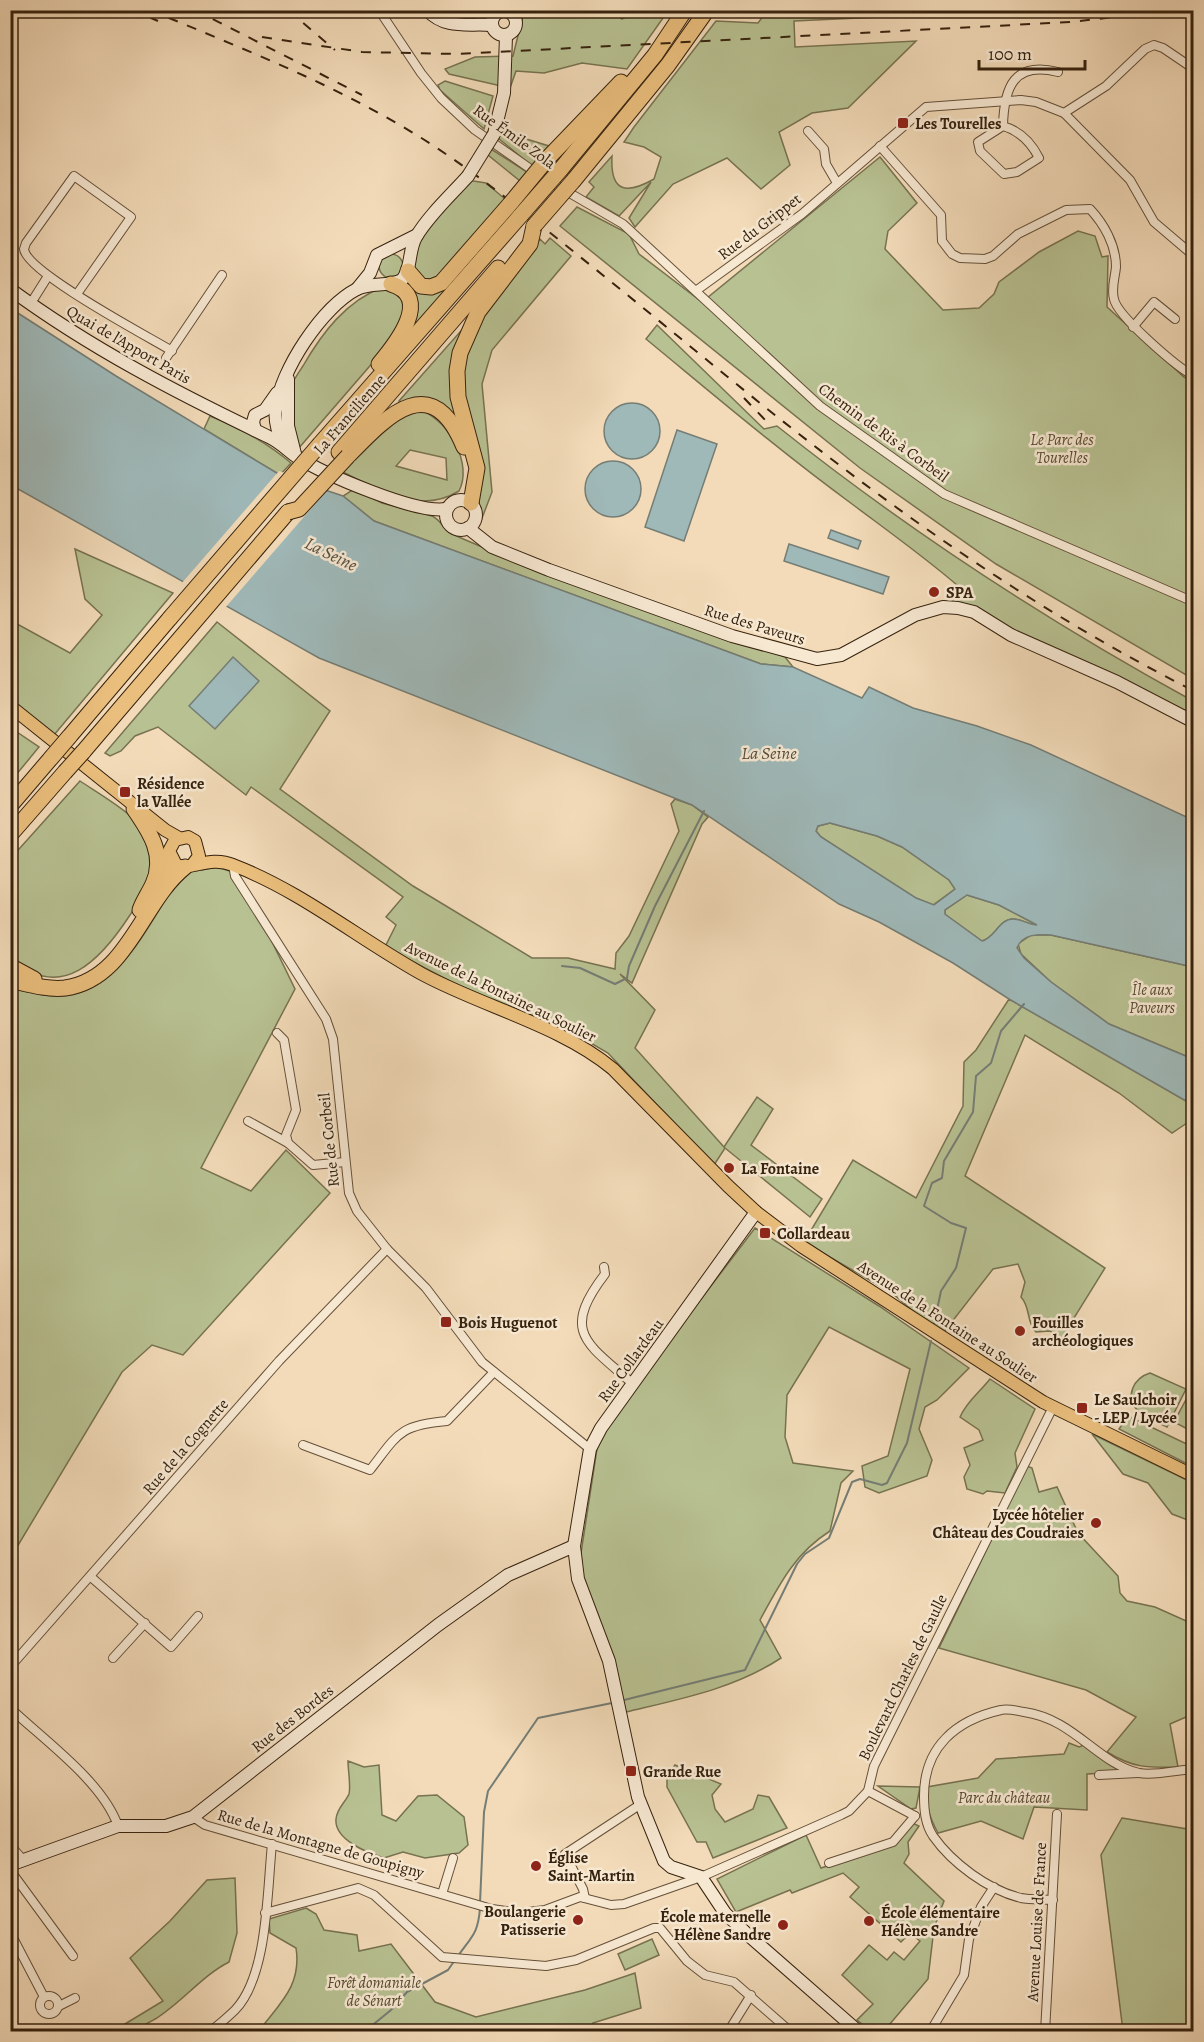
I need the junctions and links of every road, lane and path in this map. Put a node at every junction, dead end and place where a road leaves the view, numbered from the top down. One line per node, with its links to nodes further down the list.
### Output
1 (379, 10): 15 (street, Rue Émile Zola)
2 (427, 10): 5 (street)
3 (707, 10): 16 (highway, La Francilienne, bridge)
4 (682, 16): 21 (highway, bridge); 38 (highway, La Francilienne, bridge)
5 (492, 25): 6 (street); 6 (street)
6 (506, 36): 17 (street, bridge)
7 (1194, 69): 10 (street)
8 (1058, 72): 9 (street)
9 (1004, 101): 10 (street, Rue du Grippet); 11 (street); 13 (street, Rue du Grippet)
10 (1064, 113): 19 (street)
11 (1003, 126): 11 (street)
12 (808, 131): 14 (street)
13 (880, 146): 14 (street, Rue du Grippet); 31 (street)
14 (837, 183): 27 (street, Rue du Grippet)
15 (604, 214): 27 (street, Chemin de Ris à Corbeil)
16 (534, 226): 39 (highway, La Francilienne); 41 (highway)
17 (417, 235): 18 (street); 21 (street)
18 (392, 248): 20 (street); 21 (street)
19 (1193, 254)
20 (373, 265): 24 (street); 26 (street)
21 (408, 266): 24 (street)
22 (222, 275): 28 (street)
23 (48, 276): 28 (street); 28 (street); 29 (street)
24 (388, 283): 26 (street); 38 (highway)
25 (10, 289): 29 (street, Quai de l'Apport Paris)
26 (357, 289): 32 (street)
27 (696, 290): 44 (street, Chemin de Ris à Corbeil)
28 (77, 294)
29 (31, 303): 35 (street, Quai de l'Apport Paris)
30 (1175, 319): 31 (street)
31 (1133, 327): 33 (street)
32 (288, 372): 34 (street); 40 (street)
33 (1194, 376)
34 (268, 417): 35 (street); 36 (street); 36 (street); 37 (street, Quai de l'Apport Paris)
35 (234, 421): 36 (street, Quai de l'Apport Paris)
36 (260, 432): 37 (street, Quai de l'Apport Paris)
37 (283, 444): 40 (street, Quai de l'Apport Paris)
38 (320, 444): 48 (highway, La Francilienne, bridge)
39 (343, 454): 41 (highway); 50 (highway, bridge)
40 (297, 457): 42 (street, Quai de l'Apport Paris)
41 (465, 501): 42 (street); 43 (street)
42 (446, 509): 43 (street)
43 (468, 528): 47 (street, Rue des Paveurs)
44 (1194, 602)
45 (10, 706): 51 (main road)
46 (10, 713): 49 (main road)
47 (1194, 722)
48 (10, 806)
49 (134, 809): 54 (main road); 57 (highway)
50 (16, 829): 53 (highway)
51 (179, 838): 52 (main road); 54 (main road)
52 (195, 841): 55 (main road, Avenue de la Fontaine au Soulier); 56 (main road)
53 (10, 849)
54 (170, 853): 56 (main road); 57 (highway)
55 (227, 863): 56 (main road); 63 (street, Rue de Corbeil); 64 (main road, Avenue de la Fontaine au Soulier)
56 (189, 866): 59 (highway)
57 (140, 910): 58 (highway)
58 (10, 966)
59 (10, 980)
60 (277, 1033): 62 (street)
61 (248, 1121): 62 (street)
62 (288, 1143): 63 (street)
63 (345, 1162): 65 (street, Rue de Corbeil)
64 (756, 1212): 68 (street, Rue Collardeau); 69 (main road, Avenue de la Fontaine au Soulier)
65 (387, 1249): 67 (street, Rue de Corbeil); 74 (street, Rue de la Cognette)
66 (604, 1267): 68 (street)
67 (494, 1372): 70 (street); 71 (street, Rue de Corbeil)
68 (633, 1384): 71 (street, Rue Collardeau)
69 (1053, 1407): 72 (main road, Avenue de la Fontaine au Soulier); 83 (street, Boulevard Charles de Gaulle)
70 (303, 1445)
71 (590, 1449): 73 (street, Rue Collardeau)
72 (1194, 1476)
73 (574, 1546): 84 (street); 88 (street, Rue des Bordes)
74 (91, 1577): 76 (street); 78 (street, Rue de la Cognette)
75 (198, 1616): 76 (street)
76 (145, 1623): 77 (street)
77 (113, 1658)
78 (10, 1667)
79 (10, 1708): 89 (street)
80 (1194, 1769): 81 (street)
81 (1140, 1773): 82 (street); 85 (street)
82 (1099, 1775)
83 (868, 1791): 87 (street); 96 (street, Boulevard Charles de Gaulle)
84 (641, 1804): 96 (street); 99 (street)
85 (924, 1814): 87 (street); 97 (street)
86 (1057, 1814): 100 (street, Avenue Louise de France)
87 (915, 1816): 94 (street)
88 (193, 1817): 89 (street, Rue des Bordes); 90 (street, Rue de la Montagne de Goupigny)
89 (118, 1826): 93 (street, Rue des Bordes)
90 (272, 1844): 98 (street, Rue de la Montagne de Goupigny); 101 (street)
91 (10, 1845): 93 (street)
92 (453, 1858): 98 (street, Rue de la Montagne de Goupigny)
93 (24, 1861): 95 (street, Rue des Bordes)
94 (829, 1863)
95 (10, 1868): 103 (street)
96 (701, 1877): 99 (street, Boulevard Charles de Gaulle); 111 (street)
97 (994, 1887): 100 (street); 112 (street)
98 (442, 1894): 99 (street, Rue de la Montagne de Goupigny)
99 (585, 1898)
100 (1053, 1900): 113 (street, Avenue Louise de France)
101 (265, 1913): 104 (street); 108 (street)
102 (10, 1932): 105 (street)
103 (73, 1956)
104 (751, 1995): 109 (street); 110 (street)
105 (44, 1997): 107 (street); 107 (street)
106 (75, 1998): 107 (street)
107 (59, 2006)
108 (210, 2031)
109 (728, 2031)
110 (791, 2031)
111 (859, 2031)
112 (930, 2031)
113 (1045, 2031)

